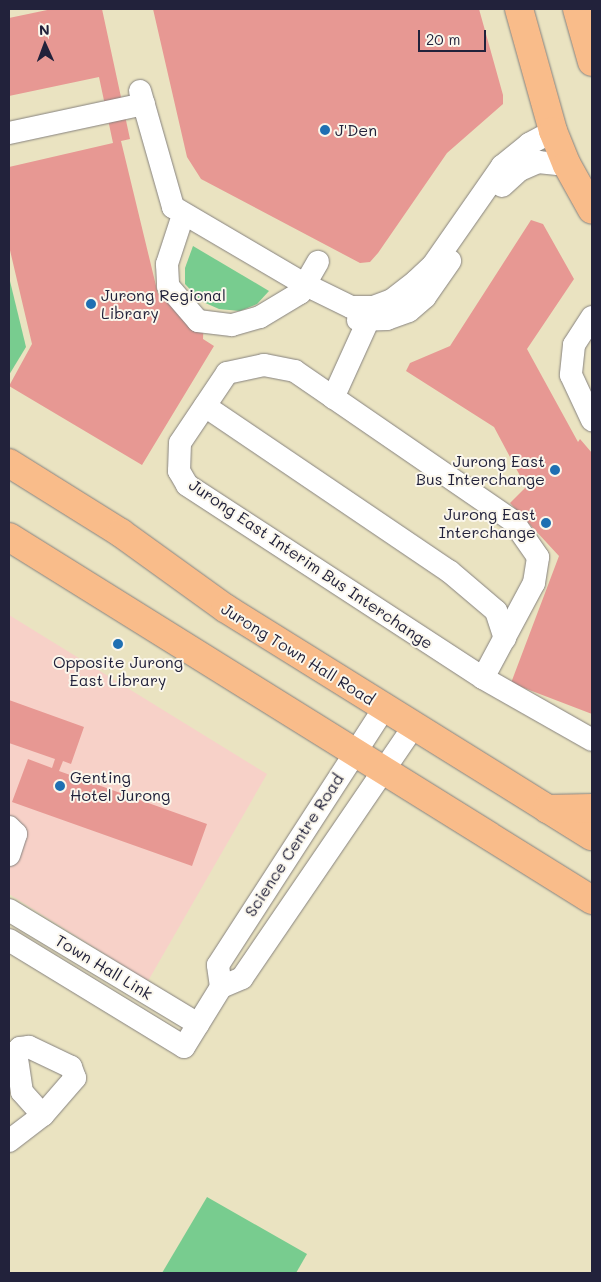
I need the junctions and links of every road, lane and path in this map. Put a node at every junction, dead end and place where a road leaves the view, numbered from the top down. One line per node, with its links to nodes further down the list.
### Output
1 (519, 9): 4 (main road)
2 (577, 9): 3 (main road)
3 (592, 62)
4 (553, 131): 6 (main road); 9 (street)
5 (9, 133): 8 (street)
6 (567, 165): 7 (main road); 9 (street)
7 (592, 210)
8 (187, 218): 11 (street); 11 (street)
9 (445, 257): 12 (street)
10 (318, 262): 11 (street)
11 (303, 289): 12 (street)
12 (366, 314): 14 (street)
13 (592, 317): 16 (street)
14 (333, 398): 15 (street, Jurong East Interim Bus Interchange); 19 (street, Jurong East Interim Bus Interchange)
15 (205, 406): 19 (street); 20 (street, Jurong East Interim Bus Interchange)
16 (592, 420)
17 (9, 463): 21 (main road, Jurong Town Hall Road)
18 (9, 537): 24 (main road)
19 (505, 639): 20 (street, Jurong East Interim Bus Interchange)
20 (483, 678): 23 (street, Jurong East Interim Bus Interchange)
21 (384, 708): 22 (main road, Jurong Town Hall Road); 24 (street, Science Centre Road)
22 (413, 727): 25 (street, Science Centre Road); 27 (main road, Jurong Town Hall Road)
23 (592, 740)
24 (355, 751): 25 (main road); 34 (street, Science Centre Road)
25 (385, 768): 31 (main road); 34 (street, Science Centre Road)
26 (592, 808): 27 (main road)
27 (547, 809): 29 (main road, Jurong Town Hall Road)
28 (9, 828): 30 (street)
29 (592, 836)
30 (9, 855)
31 (592, 900)
32 (9, 910): 35 (street, Town Hall Link)
33 (9, 940): 35 (street, Town Hall Link)
34 (221, 987): 35 (street)
35 (198, 1024)
36 (43, 1115): 37 (street)
37 (9, 1141)

